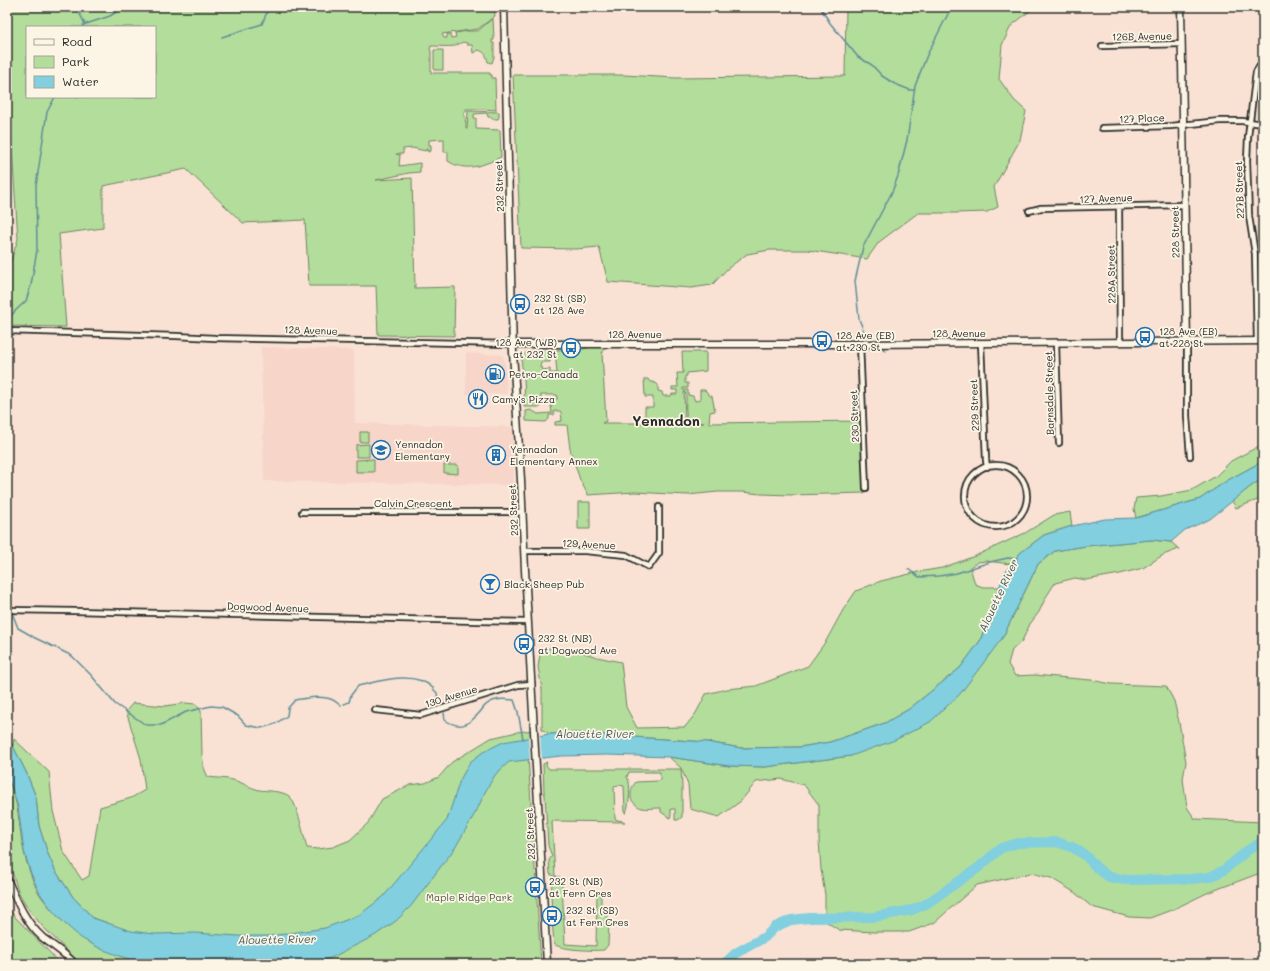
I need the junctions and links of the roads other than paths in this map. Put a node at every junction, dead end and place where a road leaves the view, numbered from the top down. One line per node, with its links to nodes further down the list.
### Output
1 (504, 7): 19 (street, 232 Street)
2 (1181, 7): 3 (street, 228 Street)
3 (1182, 44): 4 (street, 126B Avenue); 7 (street, 228 Street)
4 (1102, 46)
5 (1262, 64): 6 (street, 227B Street)
6 (1249, 122): 7 (street); 8 (street); 14 (street, 227B Street)
7 (1183, 124): 9 (street, 127 Place); 10 (street, 228 Street)
8 (1263, 124)
9 (1102, 128)
10 (1184, 204): 11 (street, 127 Avenue); 16 (street, 228 Street)
11 (1119, 206): 12 (street, 127 Avenue); 15 (street, 228A Street)
12 (1029, 211)
13 (7, 331): 19 (street, 128 Avenue)
14 (1260, 341): 16 (street, 128 Avenue)
15 (1120, 342): 16 (street, 128 Avenue); 18 (street, 128 Avenue)
16 (1187, 342): 22 (street, 228 Street)
17 (981, 343): 18 (street, 128 Avenue); 20 (street, 128 Avenue); 23 (street, 229 Street)
18 (1056, 343): 21 (street, Barnsdale Street)
19 (513, 344): 20 (street, 128 Avenue); 27 (street, 232 Street)
20 (860, 344): 24 (street, 230 Street)
21 (1059, 443)
22 (1190, 456)
23 (987, 467): 23 (street)
24 (866, 488)
25 (659, 507): 28 (street, 129 Avenue)
26 (302, 512): 27 (street, Calvin Crescent)
27 (523, 512): 28 (street, 232 Street)
28 (524, 551): 30 (street, 232 Street)
29 (7, 610): 30 (street, Dogwood Avenue)
30 (528, 622): 31 (street, 232 Street)
31 (532, 684): 32 (street, 130 Avenue); 35 (street, 232 Street)
32 (375, 710)
33 (7, 879): 34 (street)
34 (75, 964)
35 (547, 964)

